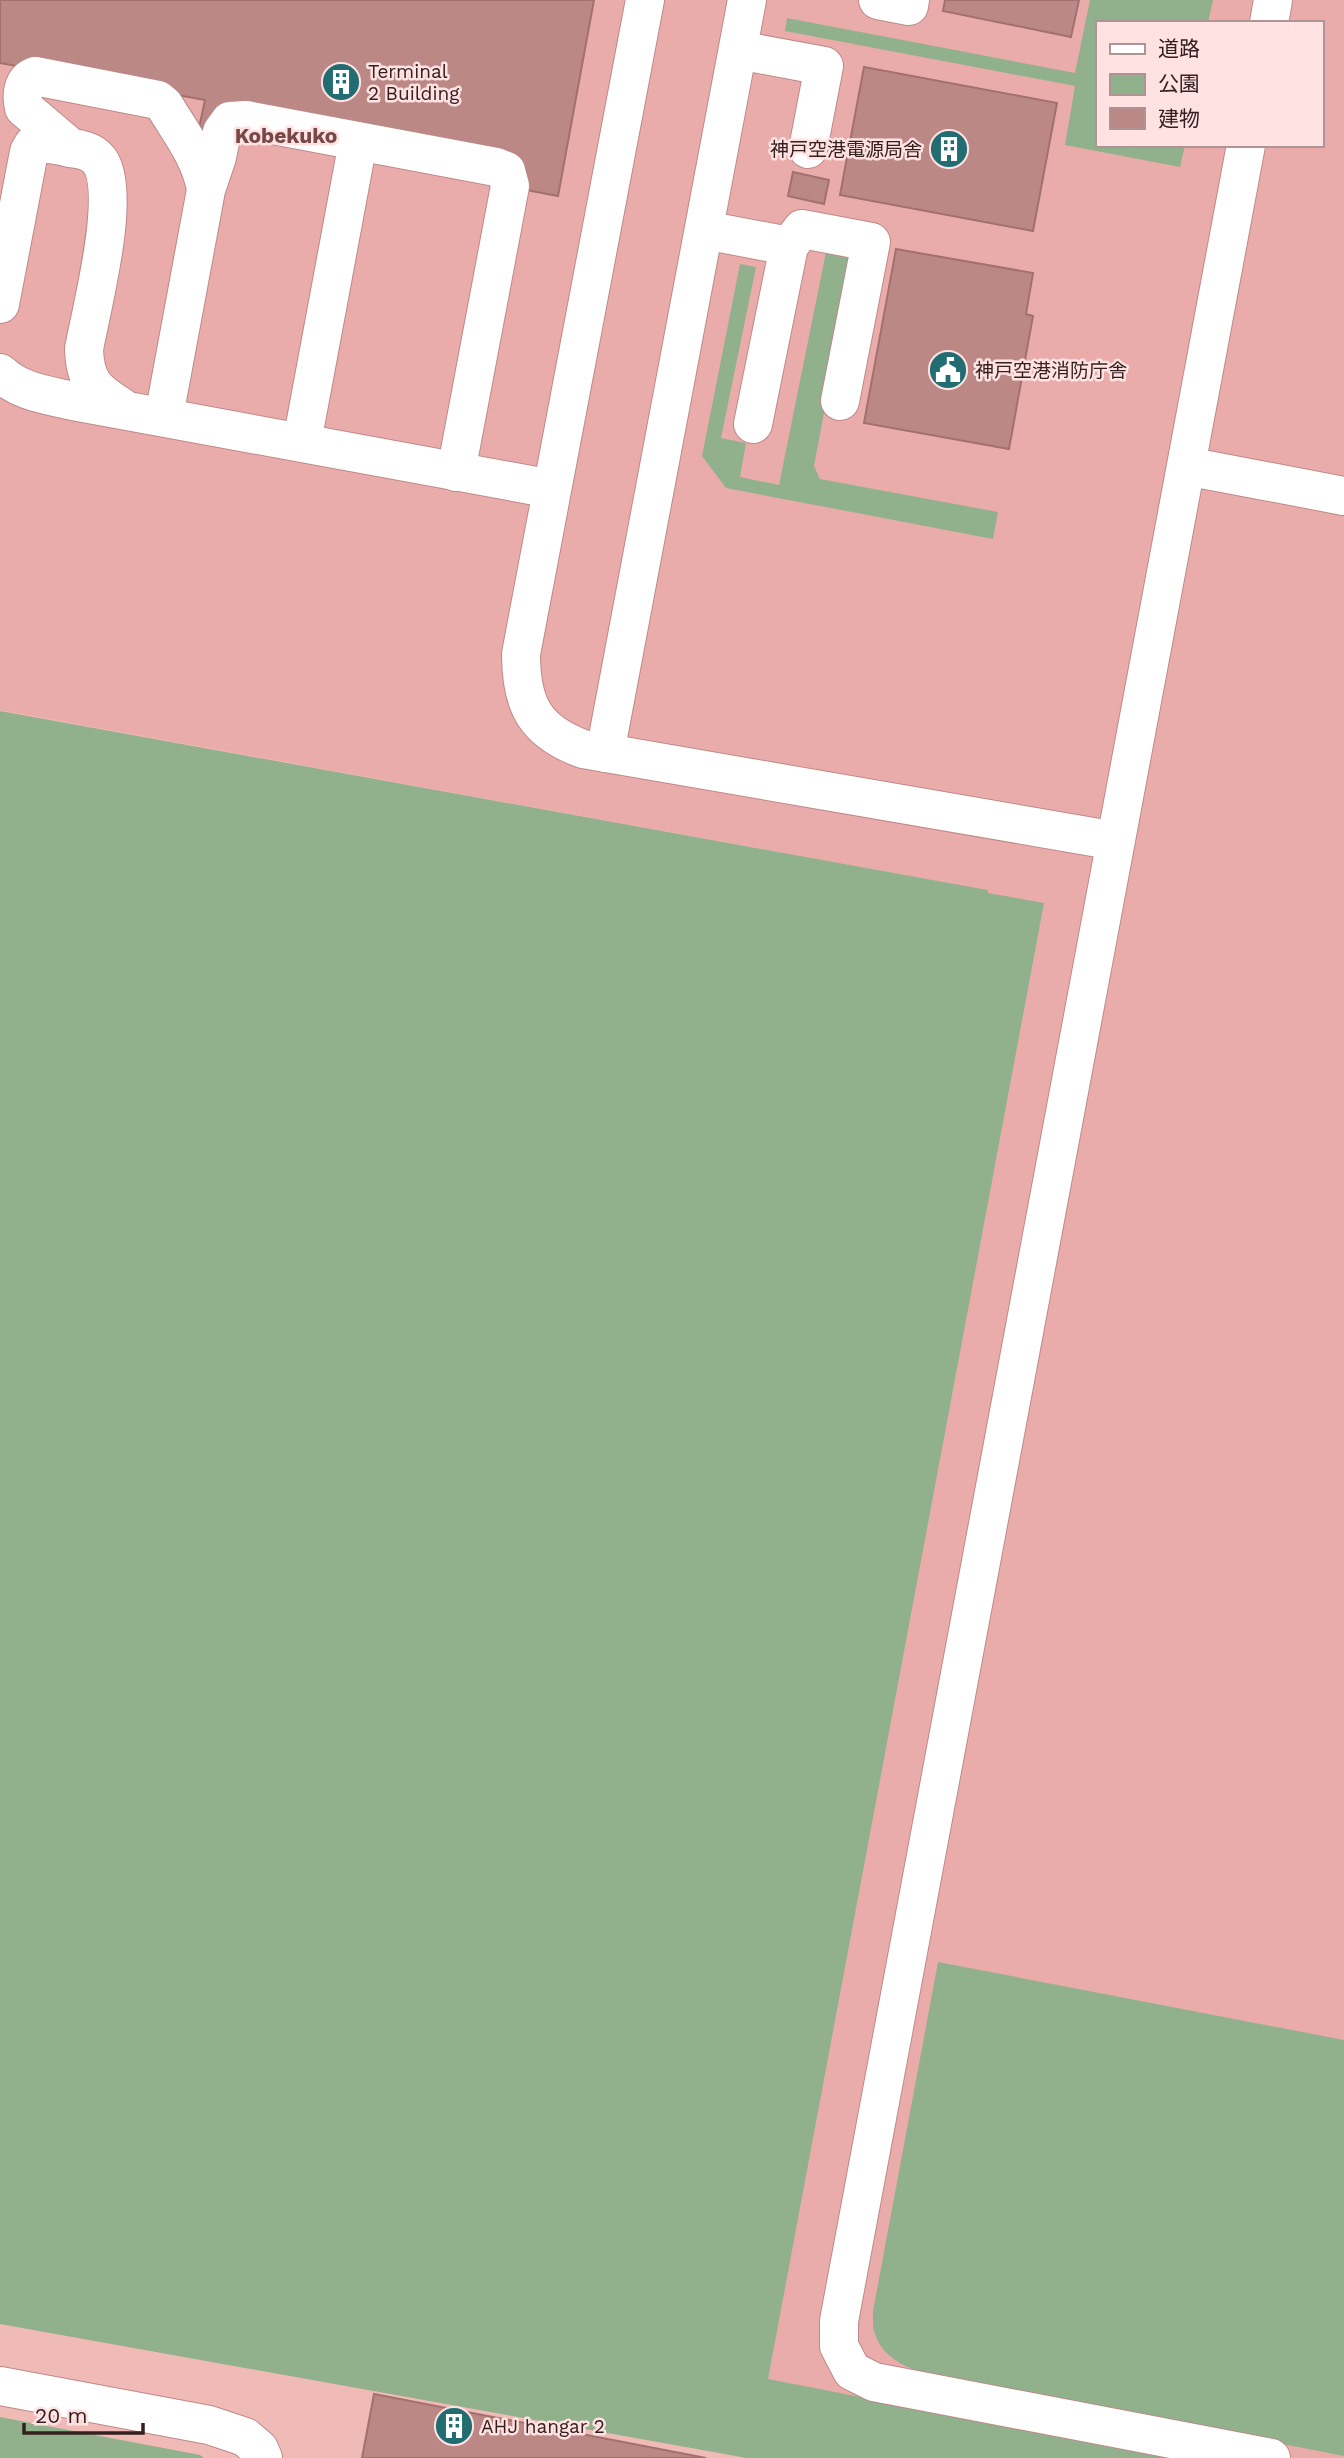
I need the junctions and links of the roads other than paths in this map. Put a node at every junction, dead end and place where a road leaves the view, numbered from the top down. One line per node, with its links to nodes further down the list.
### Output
1 (645, 0): 24 (street)
2 (747, 0): 7 (street)
3 (878, 0): 4 (street)
4 (910, 0)
5 (1273, 0): 6 (street)
6 (1269, 21)
7 (738, 50): 11 (street); 13 (street)
8 (358, 142): 12 (street); 21 (street); 23 (street)
9 (1246, 147): 22 (street)
10 (70, 148): 12 (street); 15 (street); 18 (street)
11 (808, 149)
12 (206, 190): 19 (street)
13 (704, 230): 14 (street); 26 (street)
14 (789, 246): 17 (street); 20 (street)
15 (0, 304)
16 (0, 373): 18 (street)
17 (840, 401)
18 (123, 408): 19 (street)
19 (163, 416): 21 (street)
20 (753, 424)
21 (302, 442): 23 (street)
22 (1186, 466): 25 (street); 27 (street)
23 (456, 472): 24 (street)
24 (552, 489): 26 (street)
25 (1344, 496)
26 (606, 753): 27 (street)
27 (1115, 841): 30 (street)
28 (0, 2386): 29 (street)
29 (263, 2458)
30 (1270, 2458)

